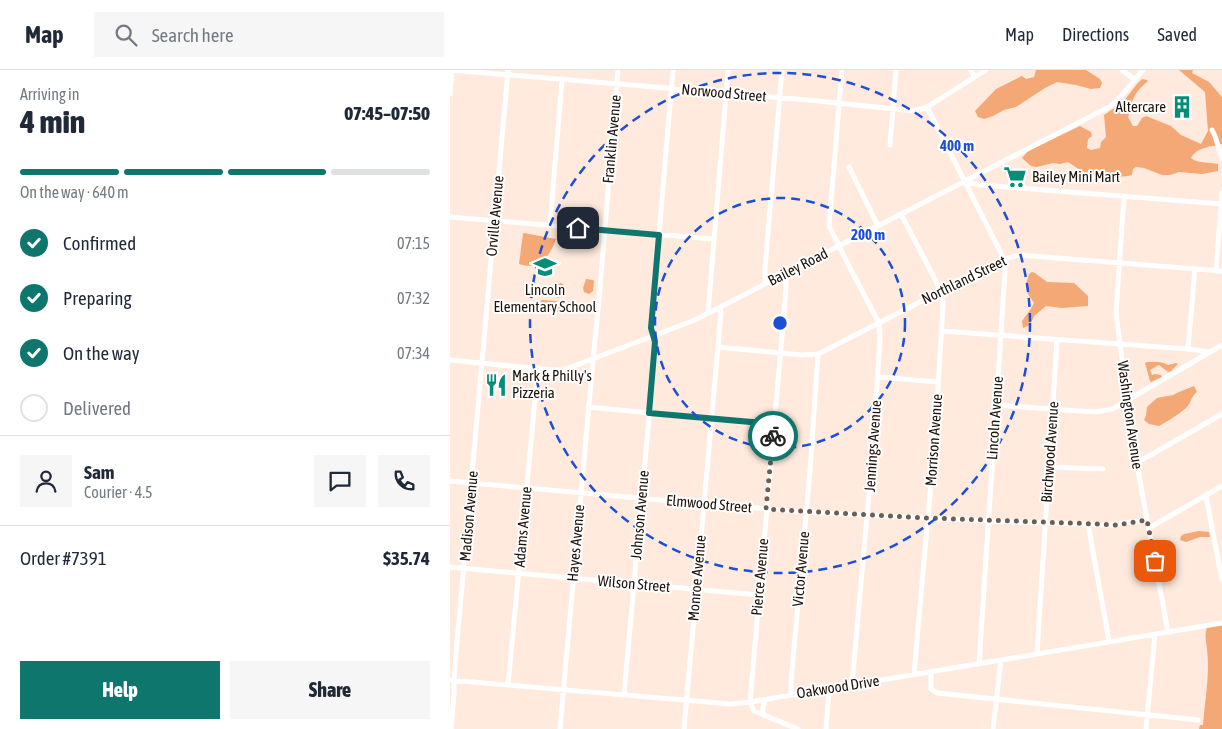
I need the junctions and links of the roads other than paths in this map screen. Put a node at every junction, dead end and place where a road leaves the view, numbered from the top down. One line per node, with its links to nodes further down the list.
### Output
1 (451, 70): 12 (street, Norwood Street); 18 (street)
2 (618, 70): 16 (street, Franklin Avenue)
3 (673, 70): 17 (street, Johnson Avenue)
4 (728, 70): 19 (street)
5 (782, 70): 20 (street)
6 (842, 70): 21 (street, Jennings Avenue)
7 (896, 70): 23 (street)
8 (971, 70): 13 (street)
9 (986, 70): 13 (street, Norwood Street)
10 (1122, 70): 14 (street)
11 (1144, 70): 14 (street, Bailey Road)
12 (508, 72): 15 (street, Norwood Street); 34 (street, Orville Avenue)
13 (974, 77): 22 (street, Norwood Street)
14 (1134, 79): 28 (street, Bailey Road)
15 (562, 80): 16 (street, Norwood Street); 35 (street)
16 (617, 84): 17 (street, Norwood Street); 37 (street, Franklin Avenue)
17 (672, 89): 19 (street, Norwood Street); 38 (street, Johnson Avenue)
18 (450, 94)
19 (726, 94): 20 (street, Norwood Street); 39 (street)
20 (780, 98): 21 (street, Norwood Street); 46 (street)
21 (839, 104): 23 (street, Norwood Street); 40 (street, Jennings Avenue)
22 (927, 107): 23 (street, Norwood Street); 28 (street, Lincoln Avenue)
23 (893, 109): 25 (street)
24 (1212, 130): 26 (street)
25 (890, 145)
26 (1222, 158)
27 (849, 167): 36 (street)
28 (965, 182): 30 (street); 32 (street, Bailey Road); 41 (street, Lincoln Avenue)
29 (1222, 193): 31 (street)
30 (1124, 196): 31 (street); 42 (street, Washington Avenue)
31 (1222, 204): 44 (street)
32 (901, 214): 36 (street, Bailey Road); 47 (street, Morrison Avenue)
33 (450, 217): 34 (street)
34 (495, 221): 35 (street); 64 (street, Orville Avenue)
35 (550, 225): 37 (street)
36 (878, 226): 40 (street, Bailey Road)
37 (605, 230): 38 (street); 62 (street, Franklin Avenue)
38 (659, 235): 39 (street); 53 (street, Johnson Avenue)
39 (713, 239): 49 (street)
40 (839, 246): 45 (street, Bailey Road); 50 (street, Jennings Avenue)
41 (1004, 259): 42 (street, Northland Street); 47 (street, Northland Street); 52 (street, Lincoln Avenue)
42 (1118, 263): 43 (street, Northland Street); 55 (street, Washington Avenue)
43 (1195, 269): 44 (street, Northland Street); 58 (street)
44 (1219, 271)
45 (786, 273): 46 (street, Bailey Road); 60 (street, Pierce Avenue)
46 (765, 284): 48 (street, Bailey Road)
47 (941, 291): 50 (street, Northland Street); 51 (street, Morrison Avenue)
48 (720, 307): 49 (street, Bailey Road); 57 (street, Monroe Avenue)
49 (708, 313): 53 (street, Bailey Road)
50 (879, 323): 61 (street, Northland Street); 66 (street, Jennings Avenue)
51 (942, 331): 52 (street); 67 (street, Morrison Avenue)
52 (1001, 335): 54 (street); 69 (street, Lincoln Avenue)
53 (653, 336): 62 (street, Bailey Road); 72 (street, Johnson Avenue)
54 (1057, 340): 55 (street); 71 (street, Birchwood Avenue)
55 (1120, 344): 58 (street); 68 (street, Washington Avenue)
56 (1222, 345): 59 (street)
57 (718, 348): 60 (street, Northland Street); 74 (street, Monroe Avenue)
58 (1188, 349): 59 (street)
59 (1209, 352): 68 (street)
60 (780, 353): 61 (street, Northland Street); 75 (street, Pierce Avenue)
61 (818, 354): 88 (street, Victor Avenue)
62 (594, 358): 65 (street, Bailey Road); 70 (street, Hayes Avenue)
63 (450, 360): 64 (street, Bailey Road)
64 (482, 363): 65 (street, Bailey Road); 80 (street, Madison Avenue)
65 (538, 368): 82 (street, Adams Avenue)
66 (878, 377): 67 (street); 89 (street, Jennings Avenue)
67 (938, 382): 90 (street, Morrison Avenue)
68 (1126, 401): 71 (street); 76 (street, Washington Avenue)
69 (996, 405): 71 (street); 92 (street, Lincoln Avenue)
70 (588, 407): 72 (street); 83 (street, Hayes Avenue)
71 (1053, 409): 77 (street, Birchwood Avenue)
72 (649, 413): 74 (street); 85 (street, Johnson Avenue)
73 (1222, 414): 76 (street)
74 (712, 419): 75 (street); 86 (street, Monroe Avenue)
75 (774, 424): 87 (street, Pierce Avenue)
76 (1136, 462): 91 (street, Washington Avenue)
77 (1049, 466): 78 (street); 93 (street, Birchwood Avenue)
78 (1103, 469)
79 (450, 481): 80 (street, Elmwood Street)
80 (472, 483): 82 (street, Elmwood Street); 97 (street, Madison Avenue)
81 (1222, 486): 84 (street)
82 (526, 488): 83 (street, Elmwood Street); 98 (street, Adams Avenue)
83 (581, 493): 85 (street, Elmwood Street); 99 (street, Hayes Avenue)
84 (1206, 496): 95 (street); 100 (street)
85 (641, 499): 86 (street, Elmwood Street); 101 (street, Johnson Avenue)
86 (704, 504): 87 (street, Elmwood Street); 102 (street, Monroe Avenue)
87 (766, 509): 88 (street, Elmwood Street); 103 (street, Pierce Avenue)
88 (806, 512): 89 (street, Elmwood Street); 119 (street, Victor Avenue)
89 (867, 515): 90 (street, Elmwood Street); 115 (street, Jennings Avenue)
90 (928, 518): 92 (street, Elmwood Street); 112 (street, Morrison Avenue)
91 (1147, 520): 94 (street, Elmwood Street); 95 (street, Washington Avenue)
92 (988, 521): 93 (street, Elmwood Street); 110 (street, Lincoln Avenue)
93 (1045, 522): 94 (street, Elmwood Street); 108 (street, Birchwood Avenue)
94 (1088, 524): 107 (street)
95 (1148, 528): 105 (street, Washington Avenue)
96 (450, 567): 97 (street, Wilson Street)
97 (464, 568): 98 (street, Wilson Street); 113 (street, Madison Avenue)
98 (519, 573): 99 (street, Wilson Street); 114 (street, Adams Avenue)
99 (573, 578): 101 (street, Wilson Street); 117 (street, Hayes Avenue)
100 (1222, 580)
101 (634, 584): 102 (street, Wilson Street); 118 (street, Johnson Avenue)
102 (696, 589): 103 (street, Wilson Street); 121 (street, Monroe Avenue)
103 (759, 595): 123 (street, Pierce Avenue)
104 (1222, 623): 105 (street, Oakwood Drive)
105 (1168, 632): 106 (street, Oakwood Drive)
106 (1156, 634): 107 (street, Oakwood Drive); 124 (street)
107 (1110, 641): 108 (street, Oakwood Drive)
108 (1037, 654): 109 (street, Oakwood Drive)
109 (1000, 660): 110 (street, Oakwood Drive); 120 (street)
110 (979, 664): 111 (street, Oakwood Drive)
111 (931, 672): 112 (street, Oakwood Drive); 120 (street)
112 (914, 674): 115 (street, Oakwood Drive)
113 (452, 680): 114 (street, Oakwood Drive); 127 (street, Madison Avenue)
114 (508, 685): 117 (street, Oakwood Drive)
115 (852, 685): 116 (street, Oakwood Drive)
116 (829, 689): 119 (street, Oakwood Drive); 131 (street)
117 (564, 690): 118 (street, Oakwood Drive); 128 (street, Hayes Avenue)
118 (624, 695): 121 (street, Oakwood Drive)
119 (791, 695): 122 (street, Oakwood Drive)
120 (996, 699): 124 (street); 132 (street)
121 (687, 700): 123 (street, Oakwood Drive); 129 (street, Monroe Avenue)
122 (765, 700): 123 (street, Oakwood Drive); 125 (street)
123 (750, 702): 125 (street)
124 (1148, 714): 126 (street); 133 (street)
125 (763, 715): 130 (street)
126 (1198, 720)
127 (451, 729)
128 (560, 729)
129 (684, 729)
130 (798, 729)
131 (826, 729)
132 (993, 729)
133 (1146, 729)

